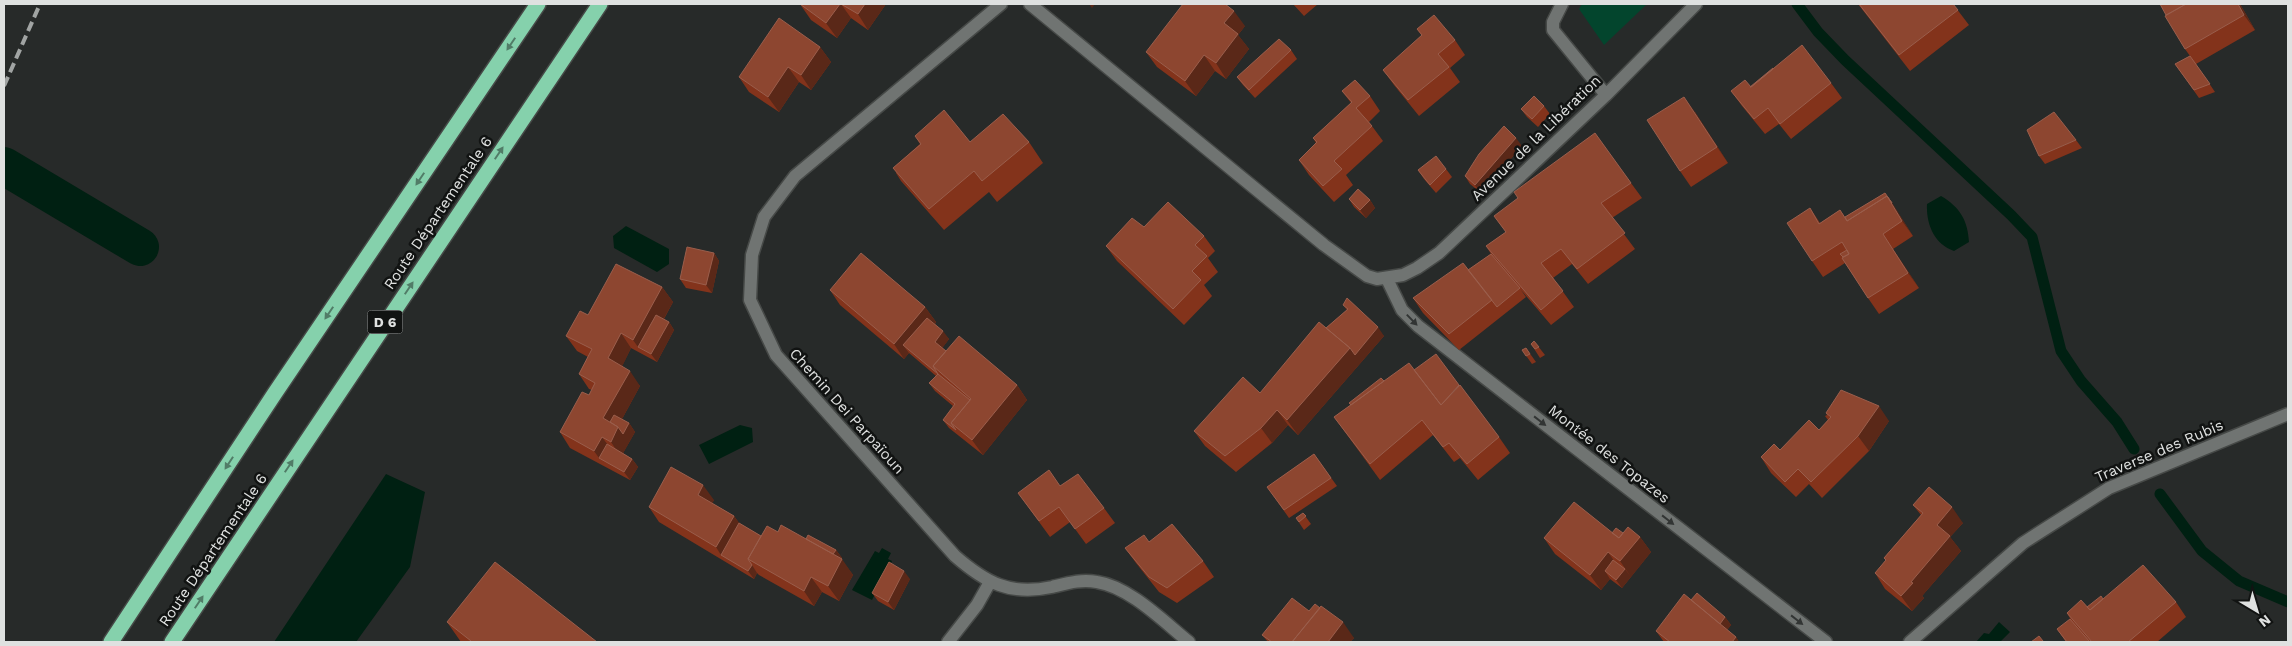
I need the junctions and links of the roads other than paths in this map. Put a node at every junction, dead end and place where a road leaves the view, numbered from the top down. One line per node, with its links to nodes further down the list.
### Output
1 (538, 4): 11 (highway, one-way to 11)
2 (600, 4): 12 (highway, Route Départementale 6 / D 6, one-way to 2)
3 (1000, 4): 10 (street, Chemin Dei Parpaïoun)
4 (1030, 4): 8 (street)
5 (1562, 4): 7 (street)
6 (1696, 4): 7 (street, Avenue de la Libération)
7 (1606, 95): 8 (street, Avenue de la Libération)
8 (1387, 279): 15 (street, Montée des Topazes, one-way to 15)
9 (2288, 414): 16 (street, Traverse des Rubis)
10 (990, 582): 13 (street); 14 (street, Chemin Dei Parpaïoun)
11 (111, 642)
12 (172, 642)
13 (948, 642)
14 (1189, 642)
15 (1826, 642)
16 (1910, 642)

